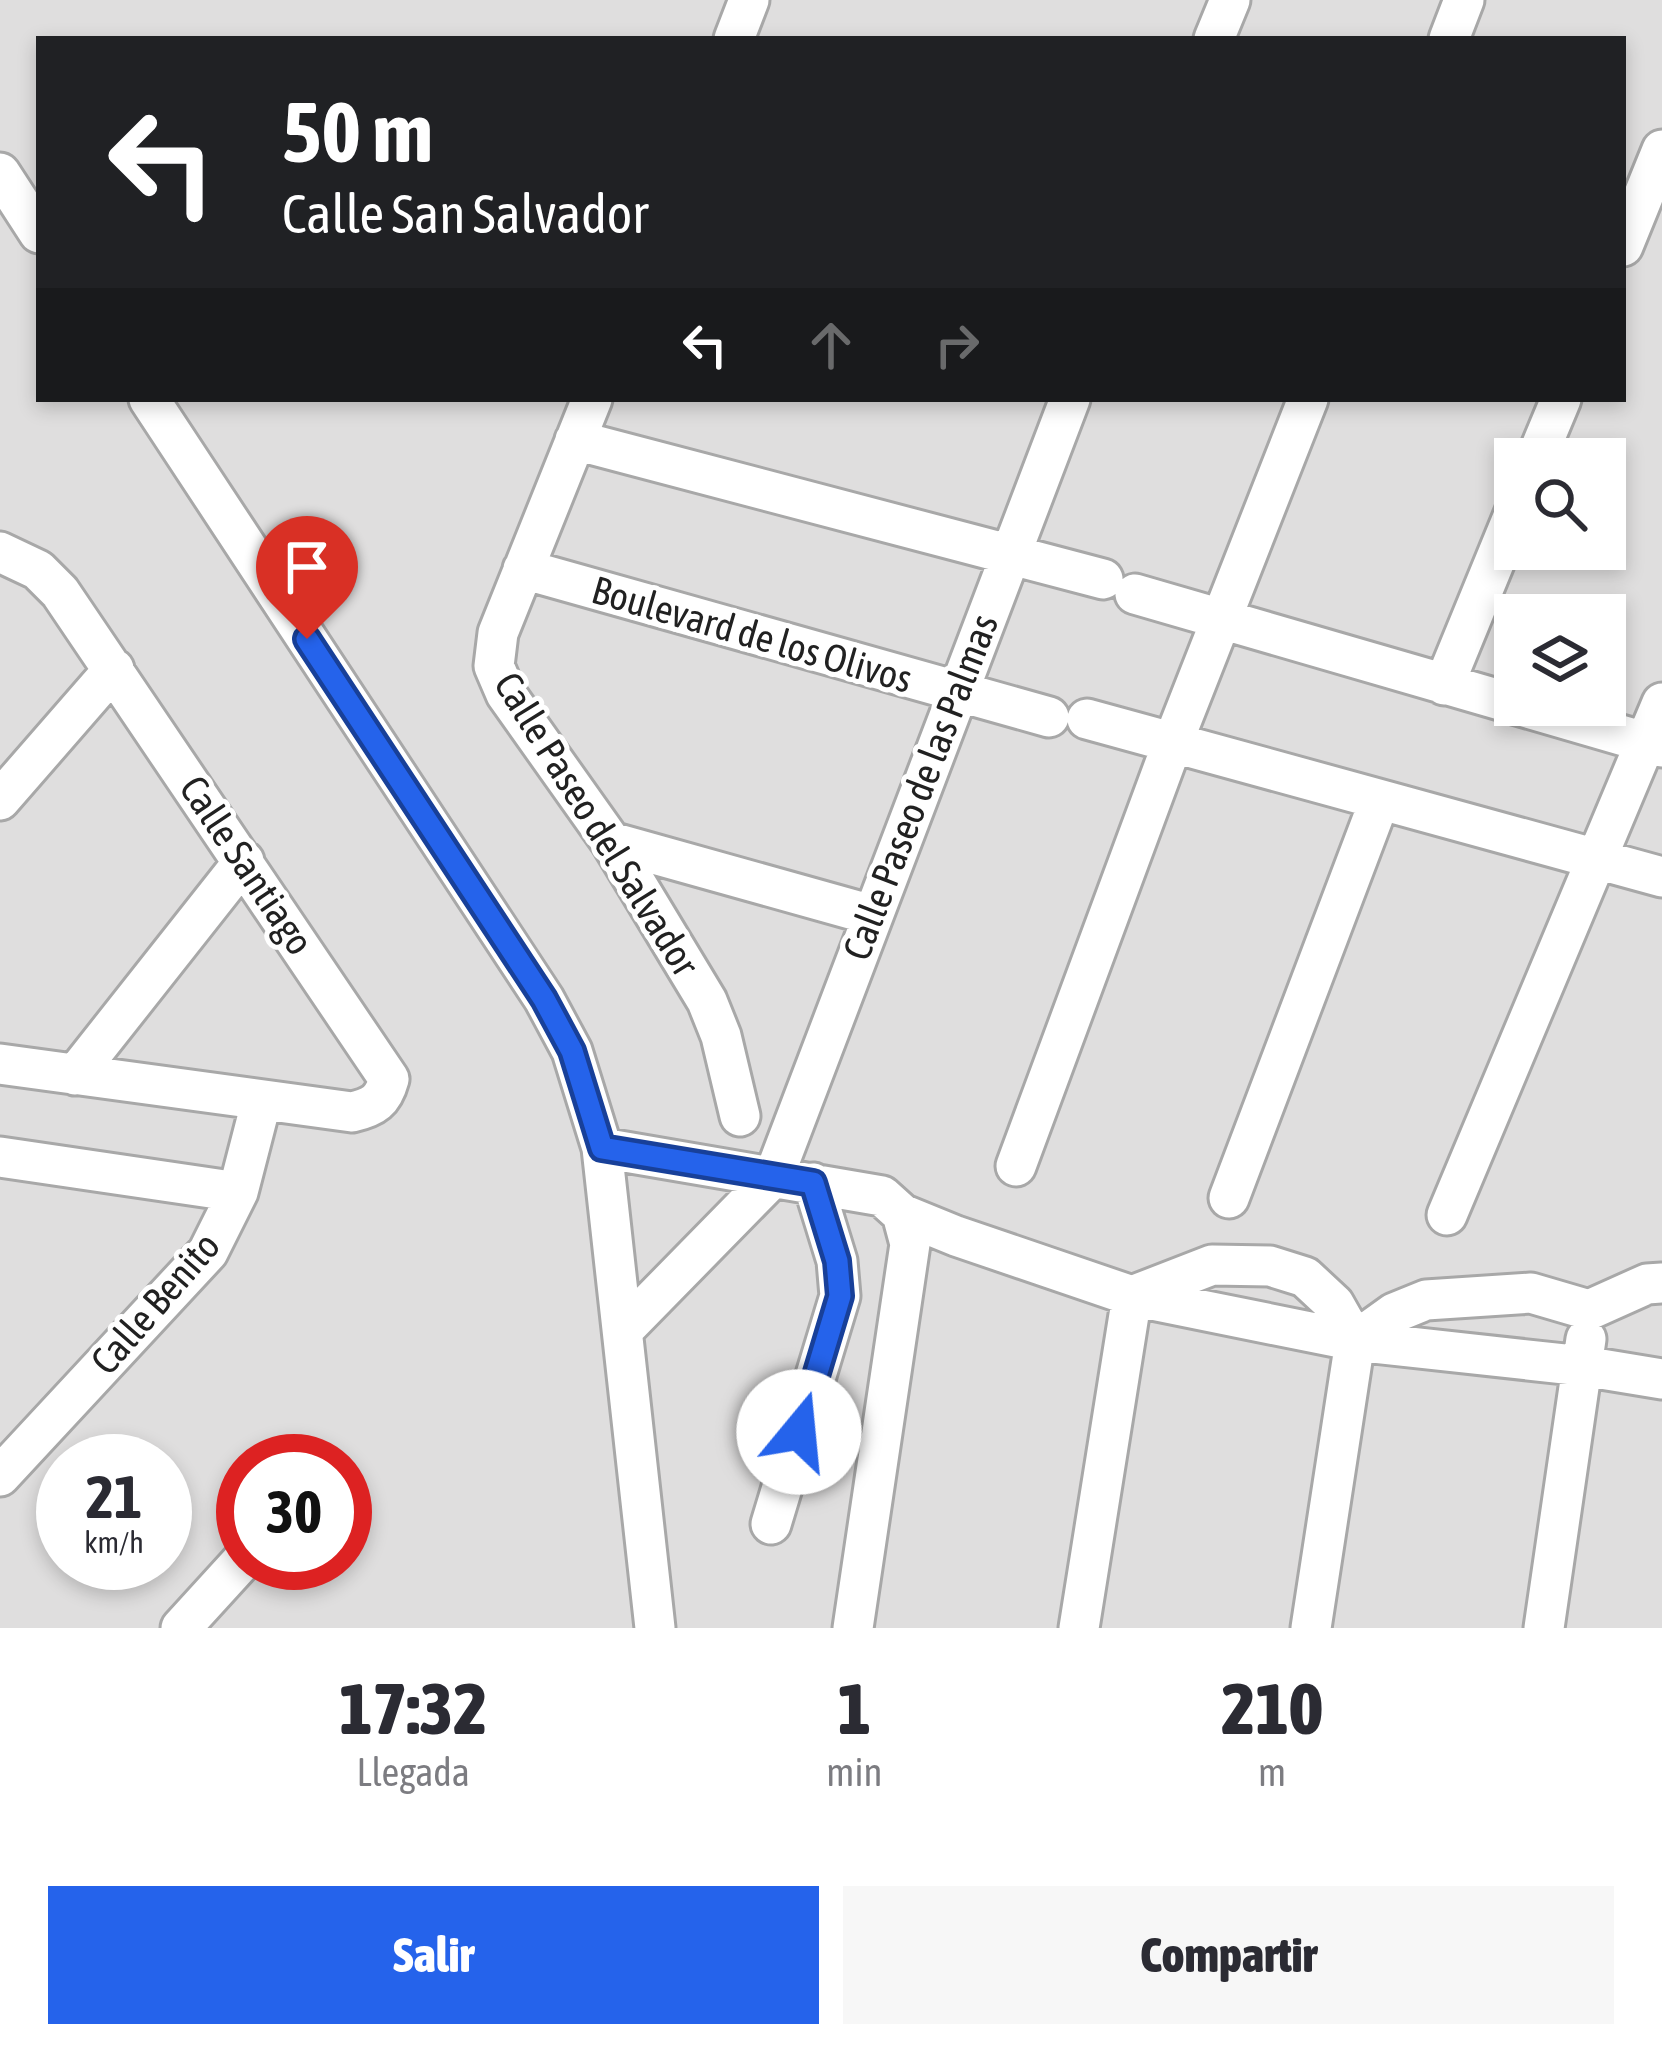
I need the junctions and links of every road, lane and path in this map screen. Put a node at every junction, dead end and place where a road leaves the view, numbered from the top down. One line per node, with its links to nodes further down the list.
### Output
1 (749, 0): 4 (street)
2 (1230, 0): 5 (street)
3 (1464, 0): 6 (street)
4 (735, 36)
5 (1215, 36)
6 (1450, 36)
7 (1662, 150): 10 (street)
8 (0, 173): 9 (street)
9 (36, 227)
10 (1626, 239)
11 (151, 402): 40 (street)
12 (591, 402): 17 (street, Calle Paseo del Salvador)
13 (1069, 402): 19 (street, Calle Paseo de las Palmas)
14 (1307, 402): 22 (street)
15 (1560, 402): 16 (street)
16 (1545, 438)
17 (575, 440): 19 (street); 21 (street, Calle Paseo del Salvador)
18 (0, 553): 23 (street, Calle Santiago)
19 (1008, 555): 22 (street); 25 (street, Calle Paseo de las Palmas)
20 (1494, 563): 24 (street)
21 (523, 569): 25 (street, Boulevard de los Olivos); 31 (street, Calle Paseo del Salvador)
22 (1222, 619): 24 (street); 27 (street)
23 (114, 669): 29 (street); 33 (street, Calle Santiago)
24 (1444, 685): 28 (street)
25 (956, 691): 27 (street, Boulevard de los Olivos); 35 (street, Calle Paseo de las Palmas)
26 (1662, 703): 28 (street)
27 (1173, 742): 30 (street, Boulevard de los Olivos); 42 (street)
28 (1654, 745): 32 (street)
29 (0, 800)
30 (1379, 802): 32 (street, Boulevard de los Olivos); 46 (street)
31 (611, 842): 35 (street); 39 (street, Calle Paseo del Salvador)
32 (1596, 859): 34 (street, Boulevard de los Olivos); 48 (street)
33 (244, 861): 37 (street); 38 (street, Calle Santiago)
34 (1662, 877)
35 (872, 915): 43 (street, Calle Paseo de las Palmas)
36 (0, 1064): 37 (street)
37 (75, 1075): 38 (street)
38 (261, 1102): 45 (street, Calle Benito)
39 (740, 1116)
40 (602, 1148): 43 (street); 52 (street)
41 (0, 1157): 45 (street)
42 (1016, 1166)
43 (774, 1176): 44 (street); 52 (street)
44 (813, 1183): 47 (street); 57 (street)
45 (238, 1192): 56 (street, Calle Benito)
46 (1229, 1198)
47 (902, 1214): 50 (street); 61 (street)
48 (1447, 1215)
49 (1662, 1283): 51 (street)
50 (1132, 1296): 53 (street); 53 (street); 62 (street)
51 (1589, 1310): 53 (street); 54 (street)
52 (625, 1328): 60 (street)
53 (1355, 1341): 54 (street); 63 (street)
54 (1583, 1366): 55 (street); 64 (street)
55 (1662, 1379)
56 (0, 1476)
57 (771, 1524)
58 (216, 1590): 59 (street)
59 (181, 1628)
60 (655, 1628)
61 (853, 1628)
62 (1079, 1628)
63 (1311, 1628)
64 (1544, 1628)

